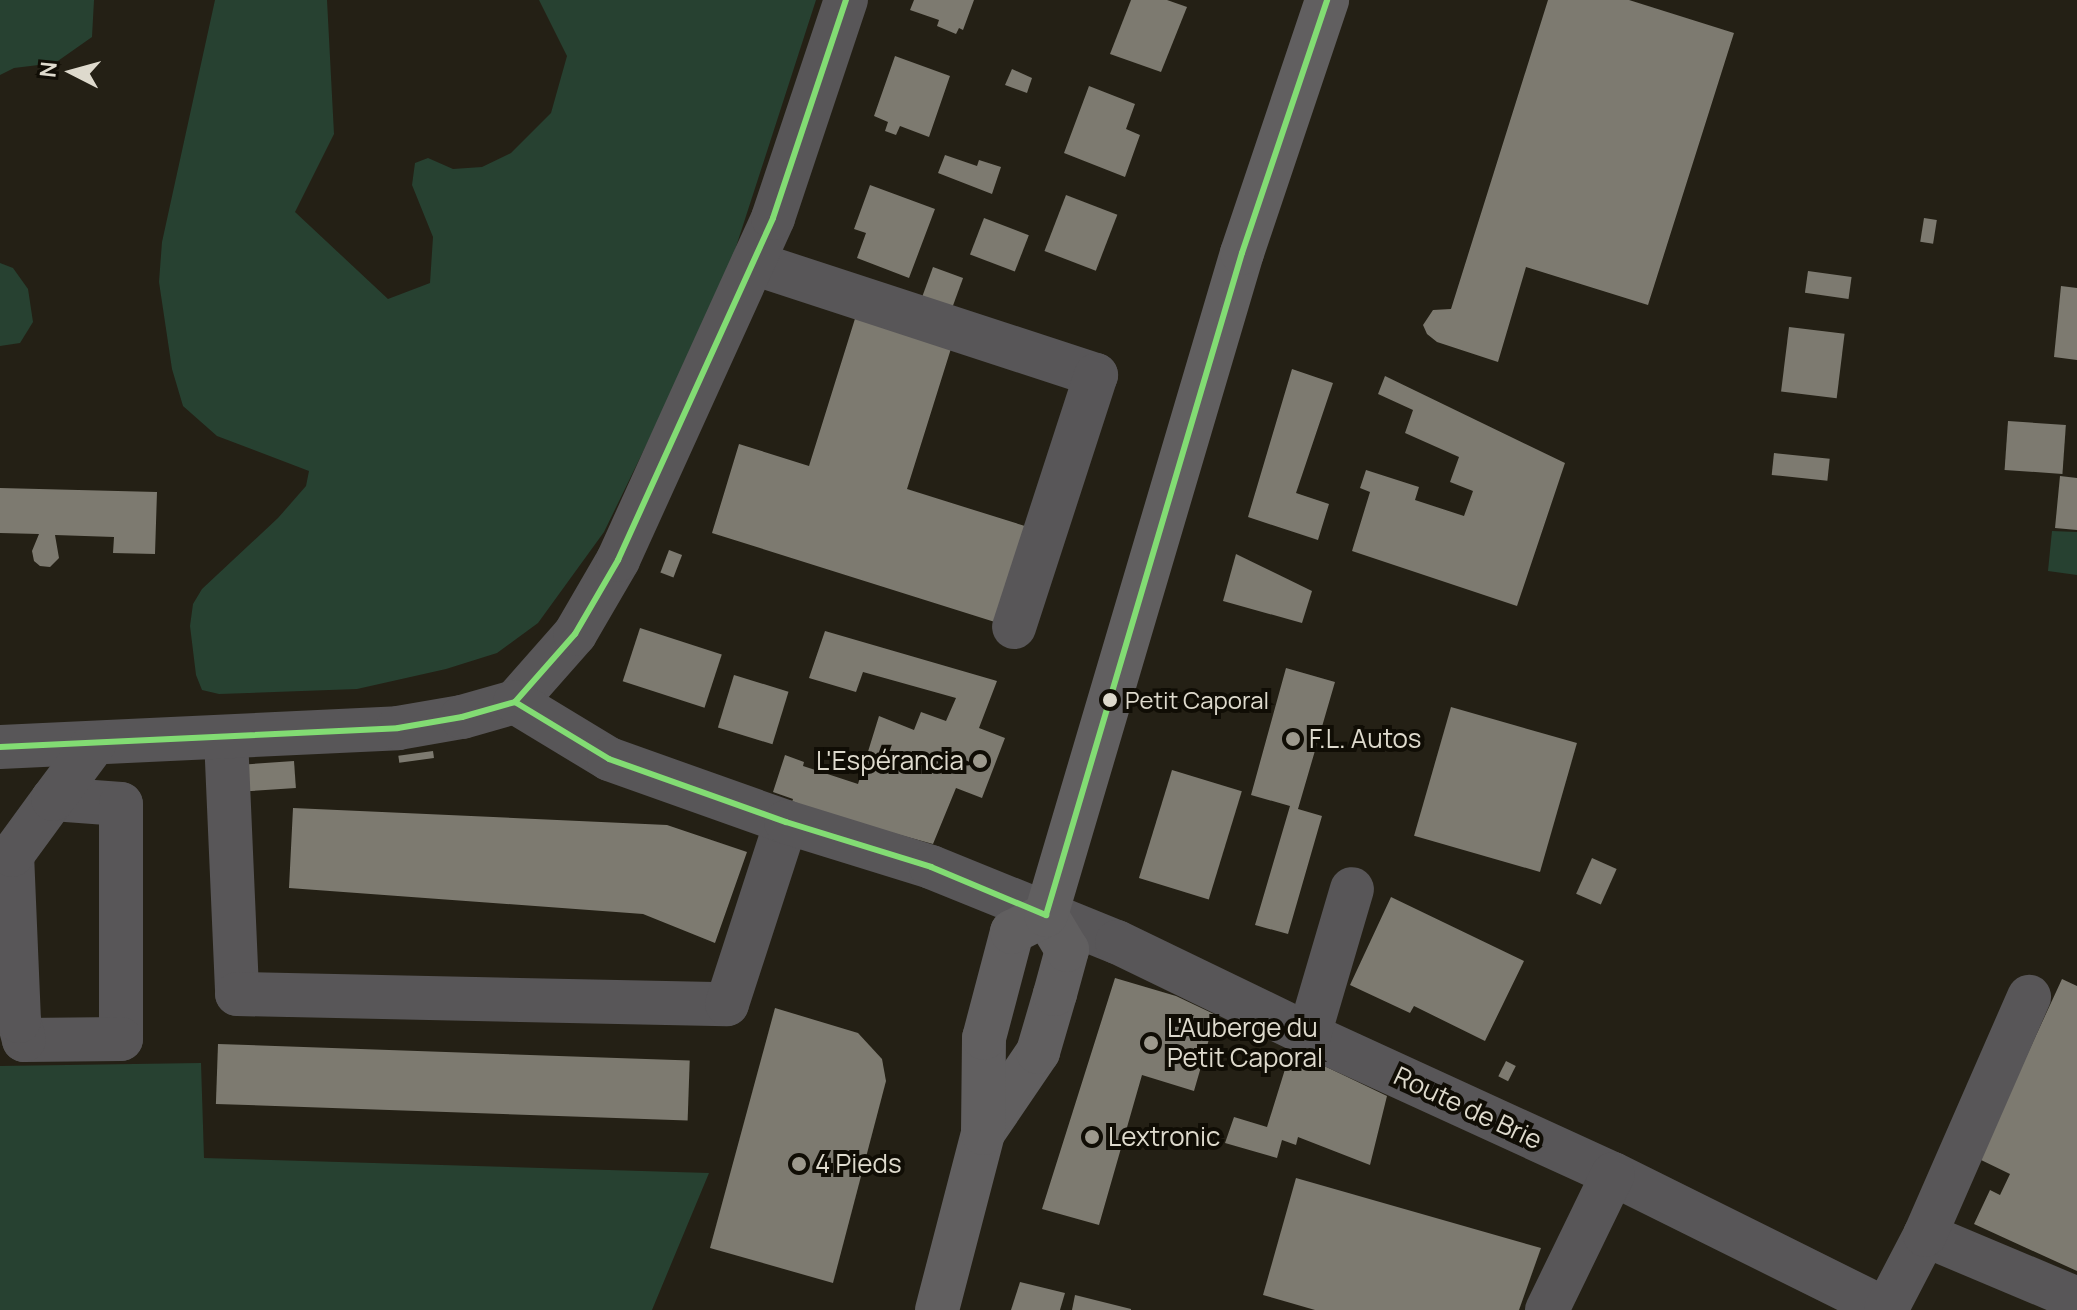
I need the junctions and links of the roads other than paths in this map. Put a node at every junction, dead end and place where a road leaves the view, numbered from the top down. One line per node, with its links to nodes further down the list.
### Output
1 (846, 0): 3 (street)
2 (1327, 0): 12 (main road)
3 (753, 263): 4 (street); 5 (street)
4 (1014, 627)
5 (515, 702): 6 (street); 10 (street, Route de Brie)
6 (226, 738): 7 (street); 10 (street)
7 (94, 744): 8 (street); 9 (street)
8 (0, 747)
9 (53, 799): 9 (street)
10 (786, 822): 12 (street, Route de Brie)
11 (1346, 889): 14 (street)
12 (1046, 915): 14 (street, Route de Brie); 15 (main road); 15 (main road)
13 (2029, 997): 17 (street)
14 (1309, 1035): 16 (street, Route de Brie)
15 (983, 1133): 19 (main road)
16 (1613, 1174): 20 (street); 21 (street, Route de Brie)
17 (1925, 1235): 18 (street); 21 (street)
18 (2077, 1299)
19 (937, 1310)
20 (1547, 1310)
21 (1886, 1310)

